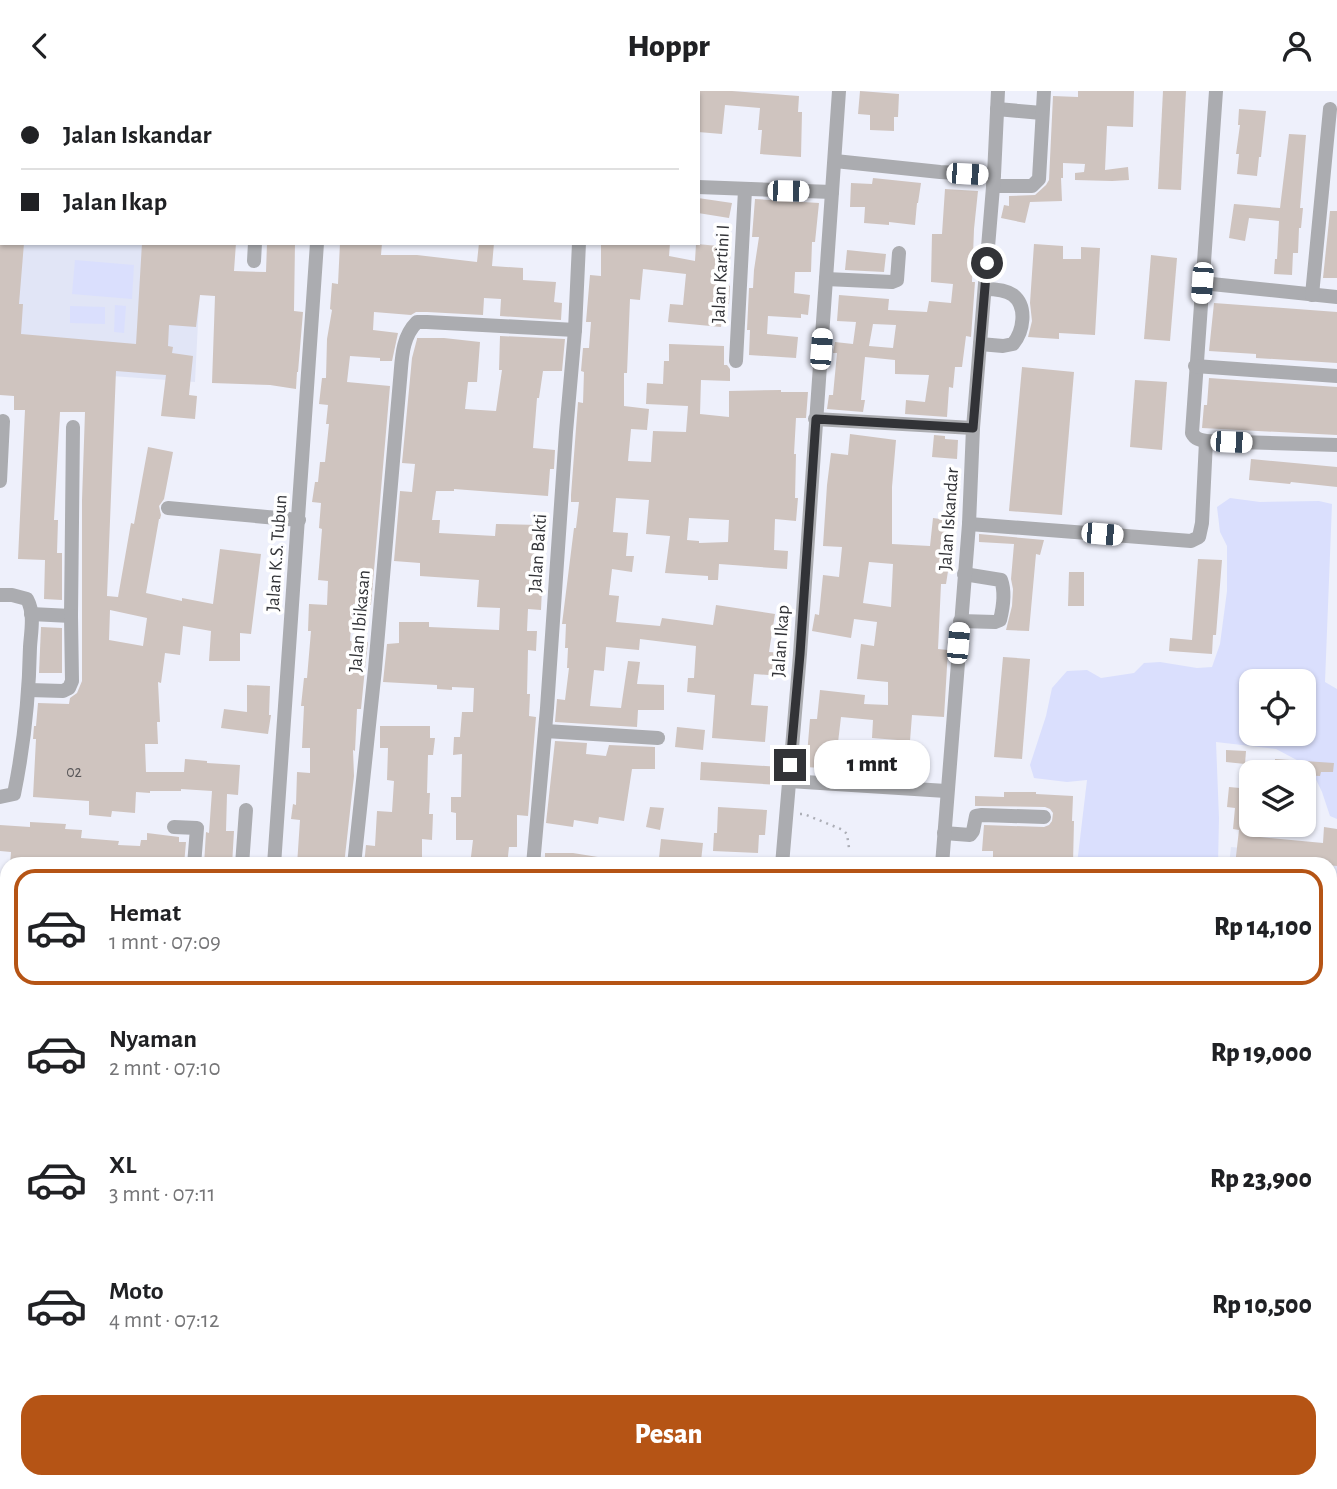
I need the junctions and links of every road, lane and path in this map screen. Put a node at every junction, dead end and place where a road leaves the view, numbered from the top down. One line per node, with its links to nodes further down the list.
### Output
1 (839, 91): 8 (street, Jalan Ikap)
2 (998, 91): 5 (street, Jalan Iskandar)
3 (1044, 91): 7 (street)
4 (1216, 91): 19 (street)
5 (997, 109): 7 (street); 9 (street, Jalan Iskandar)
6 (1330, 109): 21 (street)
7 (1042, 113): 9 (street)
8 (835, 161): 9 (street); 12 (street, Jalan Ikap)
9 (994, 181): 20 (street, Jalan Iskandar)
10 (700, 187): 11 (street)
11 (745, 190): 12 (street); 25 (street, Jalan Kartini I)
12 (832, 192): 18 (street, Jalan Ikap)
13 (255, 245): 17 (street)
14 (317, 245): 36 (street, Jalan K.S. Tubun)
15 (579, 245): 23 (street, Jalan Bakti)
16 (899, 253): 18 (street)
17 (254, 261)
18 (825, 279): 28 (street, Jalan Ikap)
19 (1202, 283): 21 (street); 26 (street)
20 (985, 289): 24 (street, Jalan Iskandar); 24 (street)
21 (1312, 295): 22 (street)
22 (1337, 297)
23 (575, 330): 44 (street, Jalan Bakti); 58 (street, Jalan Ibikasan)
24 (980, 344): 31 (street, Jalan Iskandar)
25 (736, 361)
26 (1195, 366): 27 (street); 32 (street)
27 (1337, 376)
28 (816, 419): 31 (street); 46 (street, Jalan Ikap)
29 (3, 421): 34 (street)
30 (73, 427): 41 (street)
31 (973, 428): 37 (street, Jalan Iskandar)
32 (1206, 441): 33 (street); 37 (street)
33 (1337, 445)
34 (0, 481)
35 (168, 508): 36 (street)
36 (299, 520): 57 (street, Jalan K.S. Tubun)
37 (968, 524): 38 (street, Jalan Iskandar)
38 (964, 574): 42 (street, Jalan Iskandar); 42 (street)
39 (0, 595): 40 (street)
40 (32, 614): 41 (street); 43 (street)
41 (71, 616): 43 (street)
42 (960, 621): 47 (street, Jalan Iskandar)
43 (29, 690): 48 (street)
44 (545, 731): 45 (street); 59 (street, Jalan Bakti)
45 (658, 739)
46 (789, 781): 47 (street); 50 (street, Jalan Ikap)
47 (947, 791): 53 (street, Jalan Iskandar)
48 (0, 797)
49 (246, 810): 56 (street)
50 (786, 813): 54 (path); 60 (street, Jalan Ikap)
51 (1044, 817): 53 (street)
52 (174, 827): 55 (street)
53 (944, 834): 61 (street, Jalan Iskandar)
54 (849, 848)
55 (195, 857)
56 (243, 857)
57 (275, 857)
58 (355, 857)
59 (534, 857)
60 (783, 857)
61 (943, 857)

